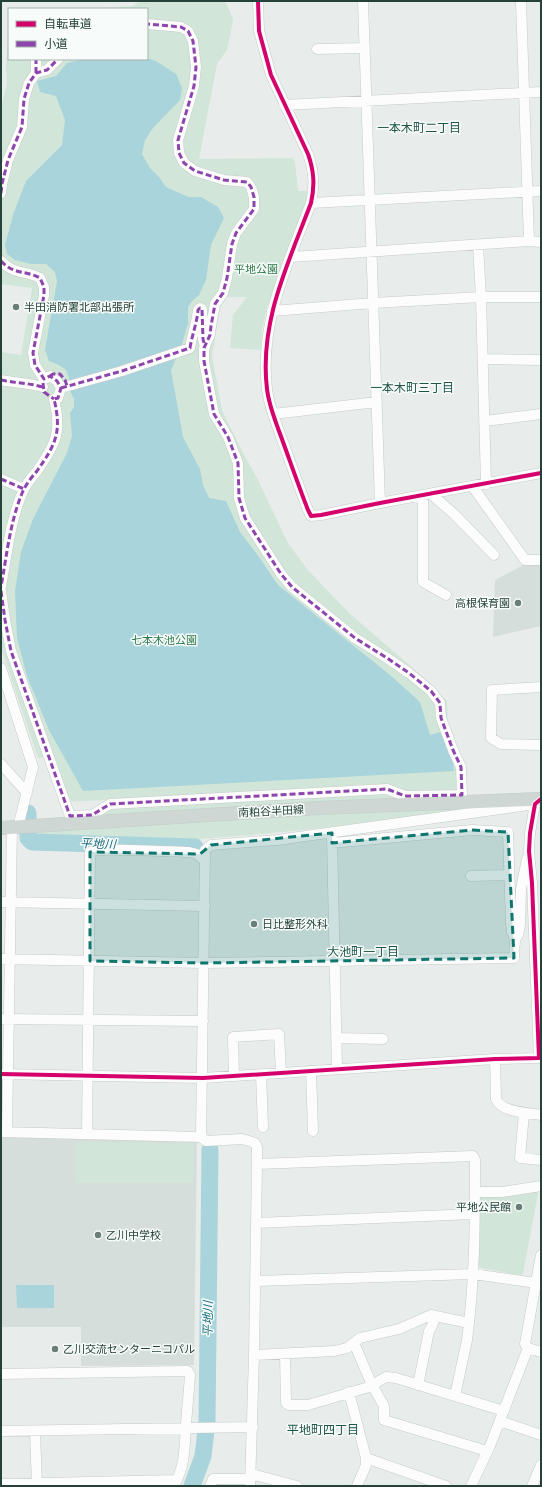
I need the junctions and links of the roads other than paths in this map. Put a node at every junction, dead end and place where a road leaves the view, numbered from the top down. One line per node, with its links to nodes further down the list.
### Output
1 (258, 1): 13 (street)
2 (363, 1): 5 (street)
3 (521, 1): 11 (street)
4 (148, 24): 29 (street)
5 (365, 48): 6 (street); 12 (street)
6 (317, 49)
7 (36, 60): 9 (street)
8 (57, 60): 9 (street)
9 (36, 73): 16 (street)
10 (541, 92): 11 (street)
11 (525, 93): 12 (street); 14 (street)
12 (366, 101): 13 (street); 17 (street)
13 (284, 105): 18 (street)
14 (527, 191): 15 (street); 17 (street); 19 (street)
15 (541, 191)
16 (1, 193)
17 (370, 201): 18 (street); 22 (street)
18 (311, 203): 23 (street)
19 (528, 241): 20 (street); 21 (street)
20 (541, 242)
21 (478, 245): 22 (street); 25 (street)
22 (371, 251): 23 (street); 27 (street)
23 (291, 257): 28 (street)
24 (1, 261): 33 (street)
25 (481, 297): 26 (street); 27 (street); 30 (street)
26 (541, 297)
27 (373, 303): 28 (street); 36 (street)
28 (272, 311): 37 (street)
29 (205, 347): 34 (street); 52 (street)
30 (483, 359): 31 (street); 39 (street)
31 (541, 360)
32 (1, 380): 33 (street)
33 (46, 381): 34 (street); 35 (street)
34 (66, 386): 35 (street)
35 (54, 399): 44 (street)
36 (377, 402): 37 (street); 46 (street)
37 (273, 414): 46 (street)
38 (541, 414): 39 (street)
39 (485, 421): 42 (street)
40 (541, 473): 42 (street)
41 (1, 479): 44 (street)
42 (486, 484): 43 (street)
43 (473, 487): 45 (street); 48 (street)
44 (24, 489): 49 (street)
45 (427, 495): 46 (street); 47 (street); 51 (street)
46 (380, 503)
47 (494, 555)
48 (541, 560)
49 (1, 587)
50 (1, 591): 52 (street)
51 (446, 595)
52 (3, 618)
53 (1, 668): 57 (street)
54 (541, 687): 55 (street)
55 (541, 745)
56 (1, 764): 57 (street)
57 (27, 793): 59 (street)
58 (539, 801): 59 (main road, 南粕谷半田線); 60 (street); 61 (street)
59 (17, 827): 65 (street)
60 (332, 838): 62 (street); 63 (street); 71 (street)
61 (529, 851): 68 (street); 78 (street)
62 (205, 861): 66 (street); 67 (street)
63 (509, 875): 64 (street); 68 (street)
64 (471, 876)
65 (6, 902): 66 (street); 69 (street)
66 (91, 903): 67 (street); 70 (street)
67 (205, 906): 72 (street)
68 (515, 939): 71 (street)
69 (5, 959): 70 (street); 73 (street)
70 (90, 961): 72 (street); 74 (street)
71 (334, 961): 72 (street); 76 (street)
72 (204, 963): 75 (street)
73 (5, 1019): 74 (street); 82 (street)
74 (89, 1019): 75 (street); 84 (street)
75 (203, 1021): 86 (street)
76 (336, 1038): 77 (street); 79 (street)
77 (382, 1039)
78 (495, 1059): 79 (street); 87 (street)
79 (337, 1069): 80 (street)
80 (311, 1071): 81 (street); 90 (street)
81 (281, 1072): 83 (street); 85 (street)
82 (4, 1074): 84 (street); 91 (street)
83 (261, 1074): 85 (street); 89 (street)
84 (87, 1076): 86 (street); 92 (street)
85 (234, 1076): 86 (street)
86 (203, 1078): 93 (street)
87 (524, 1113): 88 (street); 94 (street)
88 (541, 1115)
89 (263, 1127)
90 (313, 1131)
91 (4, 1132): 92 (street)
92 (87, 1134): 93 (street)
93 (201, 1137): 95 (street)
94 (541, 1160)
95 (257, 1164): 97 (street); 99 (street)
96 (541, 1186): 97 (street)
97 (475, 1192): 98 (street)
98 (474, 1214): 99 (street); 101 (street)
99 (256, 1223): 102 (street)
100 (541, 1256): 103 (street)
101 (473, 1274): 102 (street); 103 (street); 105 (street)
102 (256, 1281): 109 (street)
103 (536, 1283): 107 (street)
104 (435, 1316): 105 (street); 106 (street); 113 (street)
105 (469, 1322): 115 (street)
106 (354, 1343): 110 (street); 112 (street)
107 (528, 1348): 108 (street); 116 (street)
108 (541, 1352)
109 (254, 1354): 110 (street); 118 (street)
110 (285, 1354): 114 (street)
111 (1, 1374): 119 (street)
112 (372, 1385): 113 (street); 114 (street); 123 (street)
113 (418, 1385): 115 (street)
114 (349, 1392): 124 (street)
115 (455, 1396): 116 (street)
116 (504, 1411): 117 (street)
117 (500, 1421): 122 (street); 123 (street)
118 (253, 1427): 119 (street); 126 (street)
119 (190, 1428): 121 (street); 127 (street)
120 (1, 1431): 121 (street)
121 (35, 1431): 129 (street)
122 (541, 1435)
123 (487, 1451): 134 (street)
124 (366, 1458): 132 (street); 133 (street)
125 (541, 1465): 135 (street)
126 (251, 1480): 130 (street); 131 (street)
127 (175, 1483): 129 (street)
128 (1, 1484): 129 (street)
129 (37, 1485)
130 (210, 1486)
131 (296, 1486)
132 (357, 1486)
133 (446, 1486)
134 (472, 1486)
135 (532, 1486)

